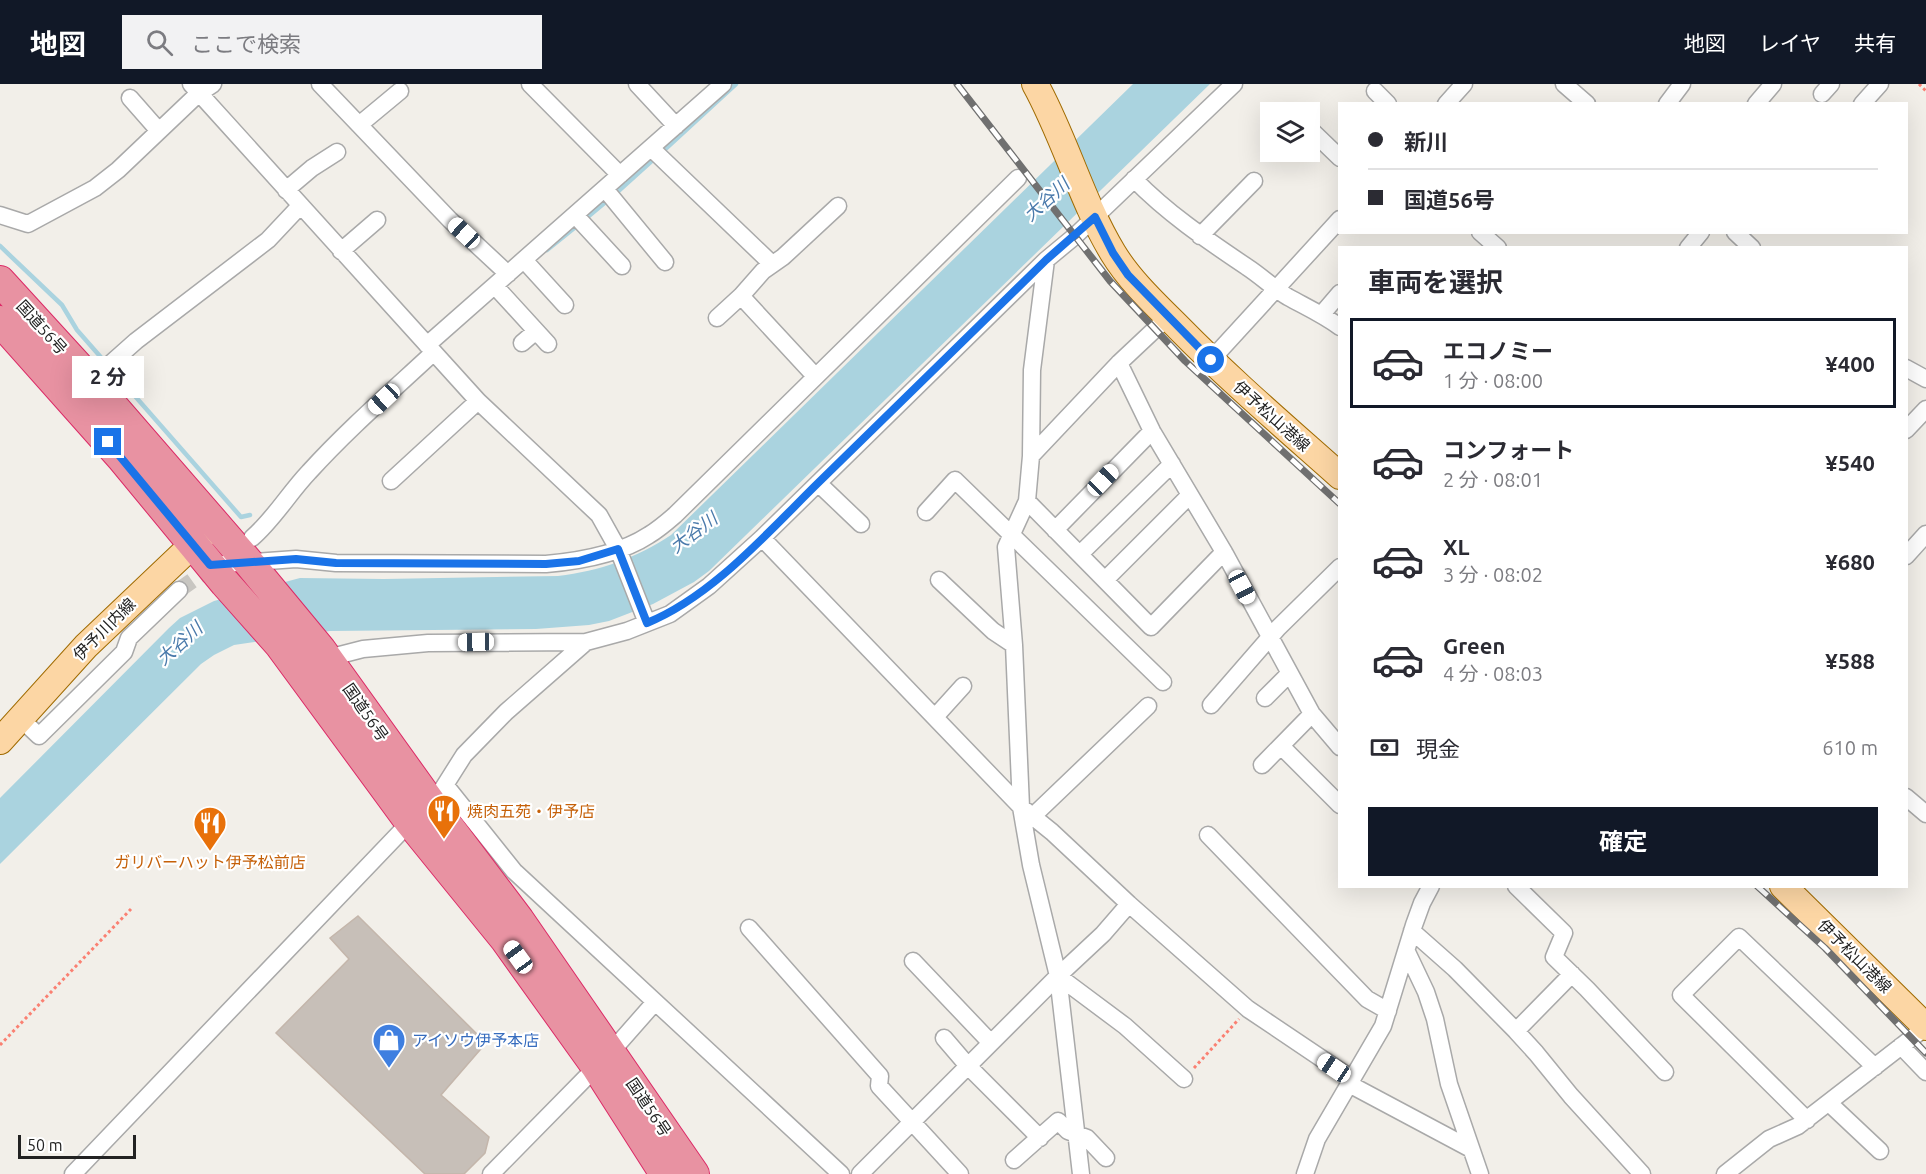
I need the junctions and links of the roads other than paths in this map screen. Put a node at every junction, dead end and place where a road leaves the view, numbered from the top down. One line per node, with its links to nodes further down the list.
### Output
1 (213, 84): 13 (street)
2 (320, 84): 23 (street)
3 (530, 84): 30 (street)
4 (637, 84): 24 (street)
5 (723, 84): 24 (street)
6 (1035, 84): 38 (main road, 伊予松山港線)
7 (1234, 84): 32 (street)
8 (1464, 84): 18 (street)
9 (1564, 84): 19 (street)
10 (1682, 84): 20 (street)
11 (1773, 84): 21 (street)
12 (1880, 84): 22 (street)
13 (194, 89): 25 (street); 35 (street)
14 (400, 91): 23 (street)
15 (1375, 91): 17 (street)
16 (130, 98): 25 (street)
17 (1386, 102)
18 (1448, 102)
19 (1585, 102)
20 (1668, 102)
21 (1758, 102)
22 (1864, 102)
23 (359, 125): 56 (street)
24 (676, 126): 27 (street)
25 (159, 131): 39 (street)
26 (1320, 139): 29 (street)
27 (651, 148): 30 (street); 54 (street)
28 (337, 152): 35 (street)
29 (1338, 156)
30 (620, 176): 34 (street)
31 (1018, 178): 75 (street)
32 (1134, 179): 38 (street); 46 (street)
33 (1254, 182): 46 (street)
34 (605, 189): 40 (street); 53 (street)
35 (285, 190): 36 (street)
36 (300, 206): 50 (street); 77 (street)
37 (838, 206): 54 (street)
38 (1094, 214): 52 (street); 64 (main road, 伊予松山港線)
39 (0, 215)
40 (575, 215): 51 (street); 55 (street)
41 (377, 220): 50 (street)
42 (1338, 221): 59 (street)
43 (1482, 234): 47 (street)
44 (1699, 234): 48 (street)
45 (1737, 234): 49 (street)
46 (1200, 236): 59 (street)
47 (1495, 246)
48 (1690, 246)
49 (1750, 246)
50 (341, 251): 71 (street)
51 (524, 260): 56 (street); 62 (street)
52 (1046, 260): 82 (street); 86 (street)
53 (665, 262)
54 (772, 264): 61 (street)
55 (622, 266)
56 (508, 274): 58 (street)
57 (0, 281): 77 (highway, 国道56号)
58 (495, 286): 68 (street); 71 (street)
59 (1276, 289): 63 (street); 72 (street)
60 (1338, 295): 63 (street)
61 (741, 296): 65 (street); 75 (street)
62 (565, 305)
63 (1322, 314): 67 (street)
64 (1168, 317): 72 (main road, 伊予松山港線); 73 (street)
65 (717, 318)
66 (0, 321): 101 (highway, 国道56号)
67 (1338, 326)
68 (536, 331): 69 (street); 70 (street)
69 (522, 343)
70 (548, 344)
71 (430, 349): 78 (street); 100 (street)
72 (1211, 360): 84 (main road, 伊予松山港線)
73 (1119, 363): 81 (street); 82 (street)
74 (1908, 369): 76 (street)
75 (815, 376): 96 (street)
76 (1926, 380)
77 (91, 381): 90 (highway, 国道56号)
78 (478, 401): 85 (street); 96 (street)
79 (1926, 409): 80 (street)
80 (1908, 428)
81 (1152, 431): 83 (street); 92 (street)
82 (1031, 456): 88 (street)
83 (1172, 464): 87 (street); 98 (street)
84 (1338, 474)
85 (391, 482)
86 (818, 483): 91 (street); 95 (street)
87 (1190, 495): 97 (street); 104 (street)
88 (1027, 501): 92 (street); 94 (street)
89 (926, 512): 94 (street)
90 (215, 524): 100 (highway, 国道56号); 101 (main road, 伊予川内線)
91 (861, 524)
92 (1054, 530): 98 (street)
93 (1926, 534): 99 (street)
94 (1012, 535): 109 (street); 112 (street)
95 (762, 538): 106 (street); 118 (street)
96 (620, 552): 100 (street); 106 (street)
97 (1224, 552): 104 (street); 107 (street)
98 (1080, 554): 104 (street)
99 (1908, 554)
100 (254, 559): 101 (street); 110 (highway, 国道56号)
101 (209, 564): 119 (main road, 伊予川内線); 125 (highway, 国道56号)
102 (1338, 569): 107 (street)
103 (939, 580): 109 (street)
104 (1105, 580)
105 (178, 590): 119 (street)
106 (646, 619): 108 (street)
107 (1270, 638): 111 (street); 115 (street)
108 (586, 642): 110 (street); 125 (street)
109 (1014, 645): 127 (street)
110 (325, 654): 125 (highway, 国道56号)
111 (1289, 674): 114 (street); 117 (street)
112 (1163, 682)
113 (963, 686): 118 (street)
114 (1265, 698)
115 (1212, 705)
116 (1148, 706): 127 (street)
117 (1312, 714): 121 (street); 122 (street)
118 (935, 717): 127 (street)
119 (21, 719): 120 (main road, 伊予川内線)
120 (0, 741)
121 (1338, 745)
122 (1282, 747): 123 (street); 126 (street)
123 (1262, 765)
124 (1908, 799): 128 (street)
125 (428, 803): 140 (street); 147 (highway, 国道56号); 164 (street)
126 (1338, 803)
127 (1027, 812): 133 (street); 139 (street)
128 (1926, 814)
129 (1208, 835): 141 (street)
130 (1518, 888): 138 (street)
131 (1785, 888): 142 (main road, 伊予松山港線)
132 (1426, 889): 135 (street)
133 (1129, 904): 139 (street); 153 (street)
134 (748, 928): 156 (street)
135 (1412, 931): 136 (street); 143 (street)
136 (1407, 952): 141 (street); 159 (street)
137 (913, 961): 145 (street)
138 (1572, 974): 143 (street); 150 (street)
139 (1058, 976): 145 (street); 152 (street); 157 (street)
140 (655, 1002): 147 (street); 168 (street)
141 (1388, 1011): 153 (street)
142 (1926, 1027): 146 (street)
143 (1516, 1031): 174 (street)
144 (944, 1038): 148 (street)
145 (991, 1043): 148 (street)
146 (1901, 1046): 149 (street); 151 (street)
147 (604, 1059): 165 (street); 166 (highway, 国道56号); 167 (highway, 国道56号)
148 (968, 1065): 156 (street); 158 (street)
149 (1875, 1067): 154 (street); 155 (street)
150 (1665, 1072)
151 (1926, 1072)
152 (1184, 1079)
153 (1350, 1082): 159 (street); 172 (street)
154 (1829, 1103): 155 (street); 160 (street)
155 (1807, 1119): 163 (street)
156 (912, 1122): 169 (street); 170 (street)
157 (1077, 1134): 158 (street); 161 (street); 171 (street)
158 (1040, 1138): 162 (street)
159 (1471, 1149): 173 (street)
160 (1880, 1151)
161 (1106, 1158)
162 (1014, 1160)
163 (1736, 1171)
164 (72, 1174)
165 (491, 1174)
166 (665, 1174)
167 (694, 1174)
168 (840, 1174)
169 (860, 1174)
170 (960, 1174)
171 (1082, 1174)
172 (1305, 1174)
173 (1480, 1174)
174 (1642, 1174)

